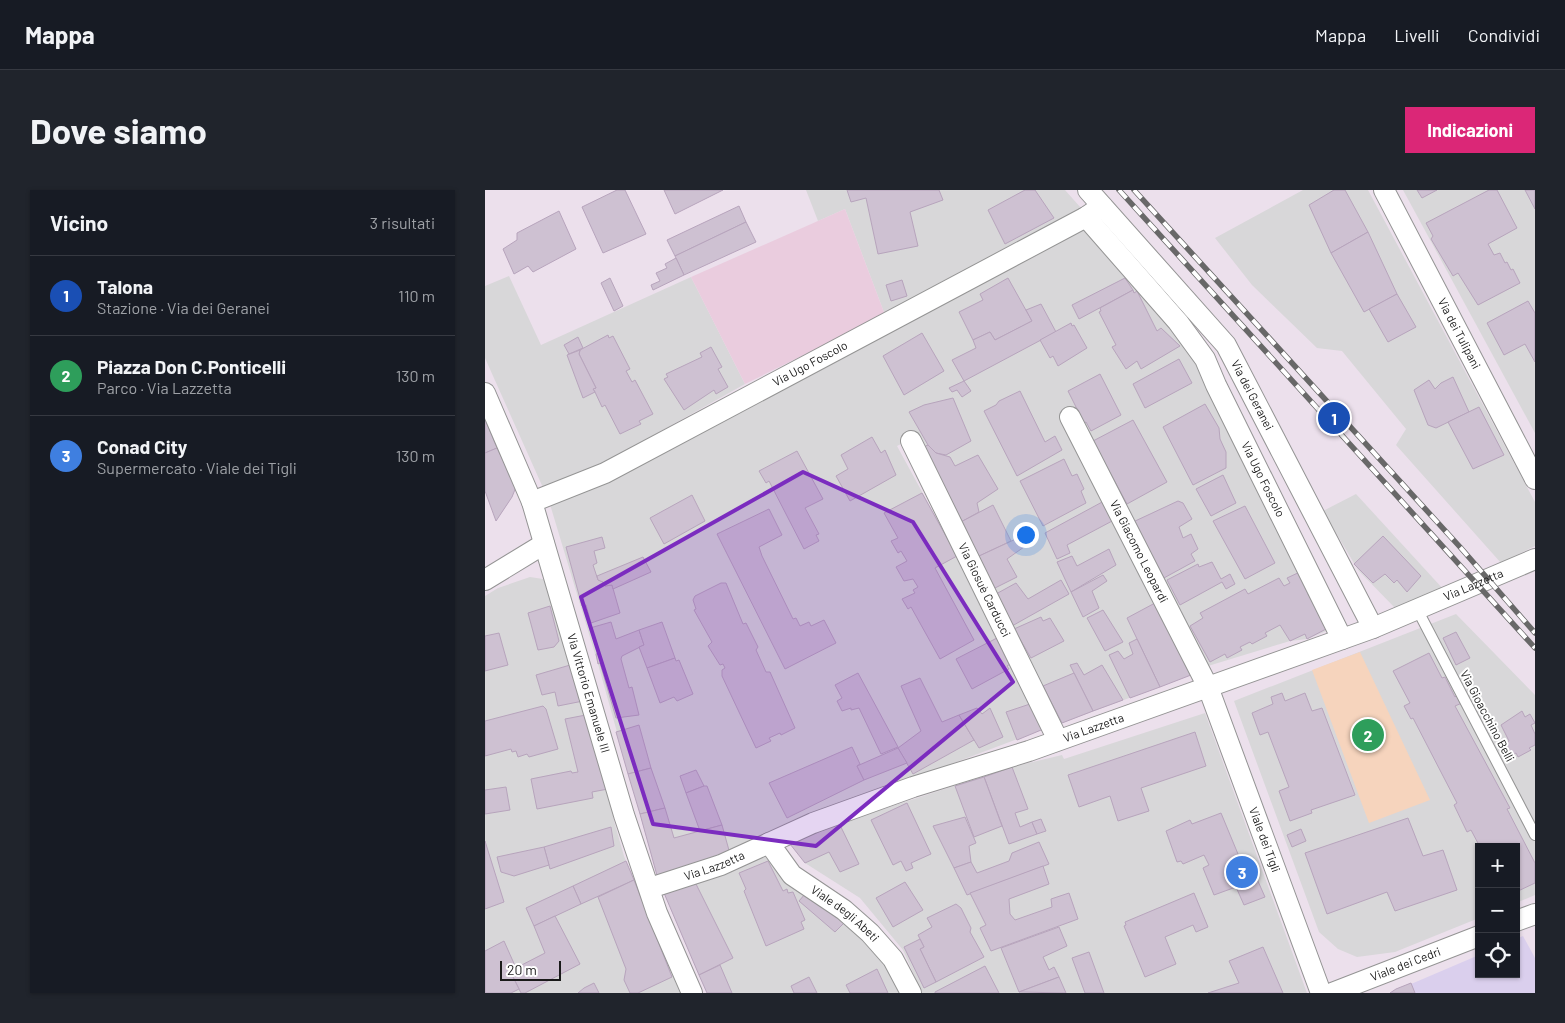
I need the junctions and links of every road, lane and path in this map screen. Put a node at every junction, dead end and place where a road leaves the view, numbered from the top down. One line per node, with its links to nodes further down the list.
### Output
1 (1088, 190): 3 (street, Via dei Geranei)
2 (1384, 190): 10 (street, Via dei Tulipani)
3 (1102, 206): 4 (street, Via Ugo Foscolo); 5 (street, Via dei Geranei)
4 (1086, 217): 6 (street, Via Ugo Foscolo); 11 (street, Via Ugo Foscolo)
5 (1188, 302): 6 (street); 16 (street, Via dei Geranei)
6 (1178, 322): 17 (street, Via Ugo Foscolo)
7 (485, 393): 11 (street, Via Vittorio Emanuele III)
8 (1070, 418): 18 (street, Via Giacomo Leopardi)
9 (911, 441): 19 (street, Via Giosuè Carducci)
10 (1535, 479)
11 (532, 502): 12 (street, Via Vittorio Emanuele III)
12 (544, 544): 14 (street); 22 (street, Via Vittorio Emanuele III)
13 (1535, 559): 15 (street, Via Lazzetta)
14 (485, 580)
15 (1417, 609): 16 (street, Via Lazzetta); 20 (lane, Via Gioacchino Belli)
16 (1373, 628): 17 (street, Via Lazzetta)
17 (1342, 639): 18 (street, Via Lazzetta)
18 (1208, 687): 19 (street, Via Lazzetta); 28 (street, Viale dei Tigli)
19 (1058, 740): 21 (street, Via Lazzetta)
20 (1535, 836)
21 (769, 843): 22 (street, Via Lazzetta); 27 (street, Viale degli Abeti)
22 (650, 888): 26 (street, Via Vittorio Emanuele III)
23 (1535, 914): 24 (street)
24 (1520, 920)
25 (1475, 938): 29 (street, Viale dei Cedri)
26 (692, 993)
27 (911, 993)
28 (1321, 993)
29 (1332, 993)

